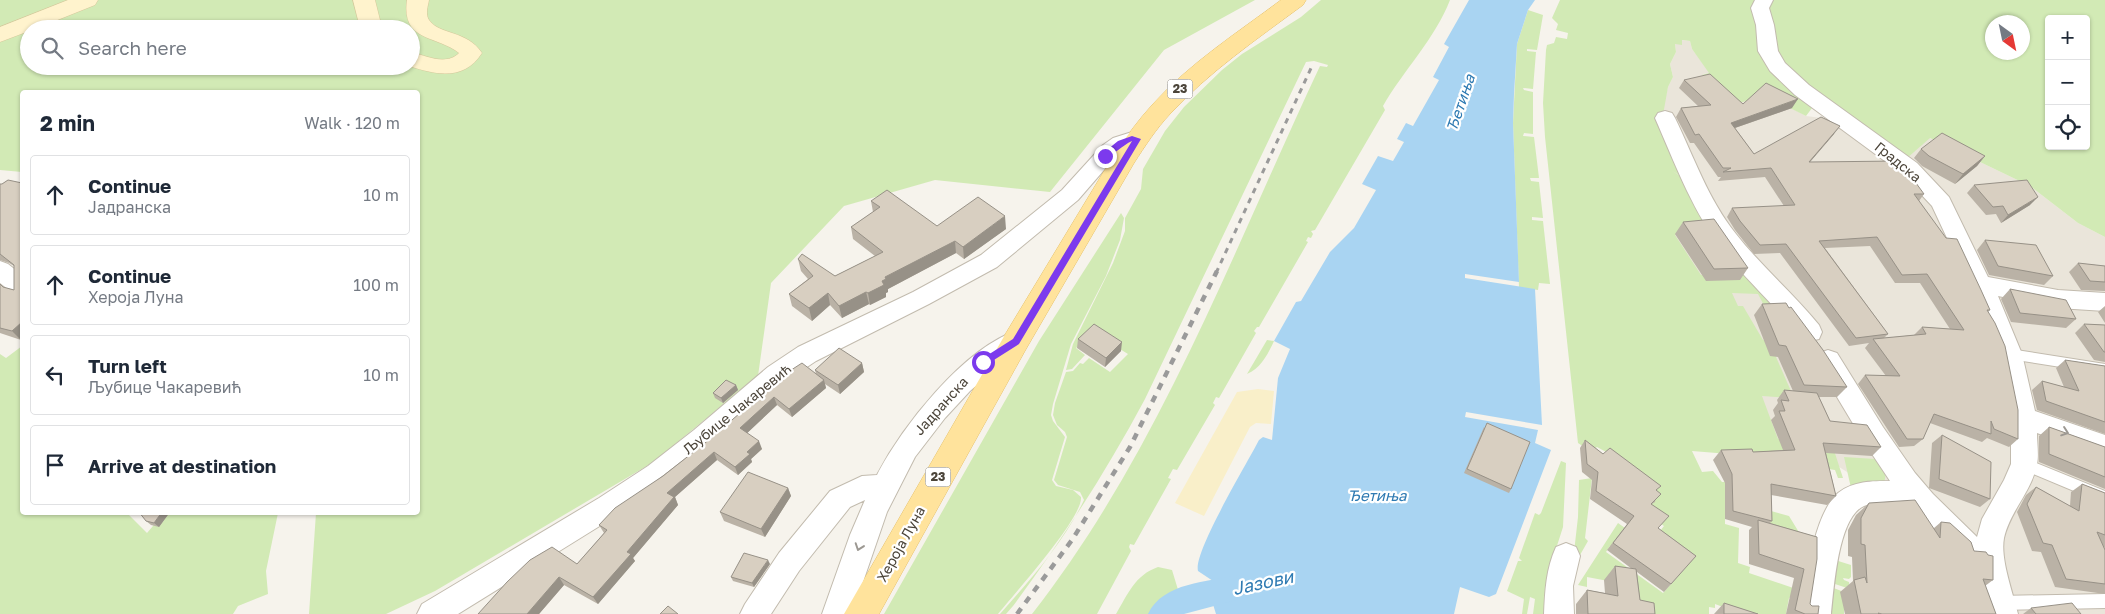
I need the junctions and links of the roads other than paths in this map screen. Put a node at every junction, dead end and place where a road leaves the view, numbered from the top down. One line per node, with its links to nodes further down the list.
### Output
1 (87, 0): 6 (street)
2 (364, 0): 7 (street)
3 (418, 0): 10 (street)
4 (1295, 0): 12 (main road, Хероја Луна / 23)
5 (1764, 0): 14 (street, Градска)
6 (37, 20)
7 (369, 20)
8 (20, 27): 9 (street)
9 (0, 35)
10 (420, 62)
11 (1665, 118): 24 (street)
12 (1137, 139): 17 (main road, Хероја Луна / 23); 30 (street, Љубице Чакаревић)
13 (0, 270): 15 (street)
14 (1980, 284): 16 (street); 18 (street, Градска)
15 (20, 286)
16 (2105, 302)
17 (1016, 341): 23 (street, Јадранска); 33 (main road, Хероја Луна / 23)
18 (2010, 354): 19 (lane); 20 (street, Градска)
19 (2105, 369)
20 (2024, 418): 21 (street, one-way to 21); 22 (street, Градска)
21 (2105, 446)
22 (2024, 464): 25 (lane); 27 (street, Градска)
23 (883, 486): 31 (street); 32 (street, Јадранска, one-way to 32)
24 (1911, 490): 27 (street); 35 (street)
25 (2105, 498)
26 (1566, 556): 34 (street)
27 (1990, 559): 29 (street, Градска)
28 (2105, 601): 29 (lane)
29 (2001, 608)
30 (432, 614)
31 (755, 614)
32 (836, 614)
33 (861, 614)
34 (1559, 614)
35 (1816, 614)

